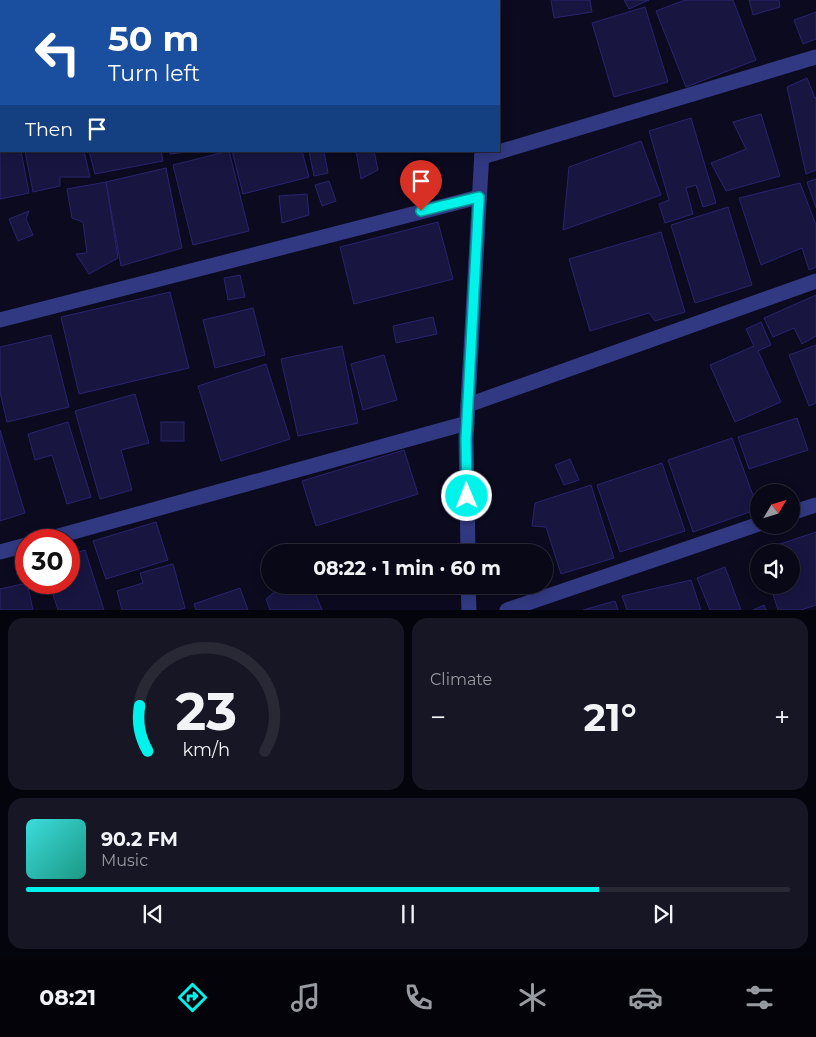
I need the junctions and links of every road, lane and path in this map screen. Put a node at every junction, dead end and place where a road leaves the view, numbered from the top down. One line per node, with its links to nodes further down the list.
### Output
1 (816, 57): 2 (street)
2 (500, 149)
3 (482, 154): 4 (street)
4 (479, 197): 6 (street); 7 (street)
5 (816, 281): 7 (street)
6 (0, 320)
7 (468, 405): 8 (street)
8 (467, 423): 12 (street); 13 (street)
9 (816, 505): 10 (street)
10 (800, 511)
11 (750, 527): 18 (street)
12 (80, 530)
13 (468, 544)
14 (15, 548): 15 (street)
15 (0, 552)
16 (468, 594): 17 (street)
17 (469, 610)
18 (507, 610)

